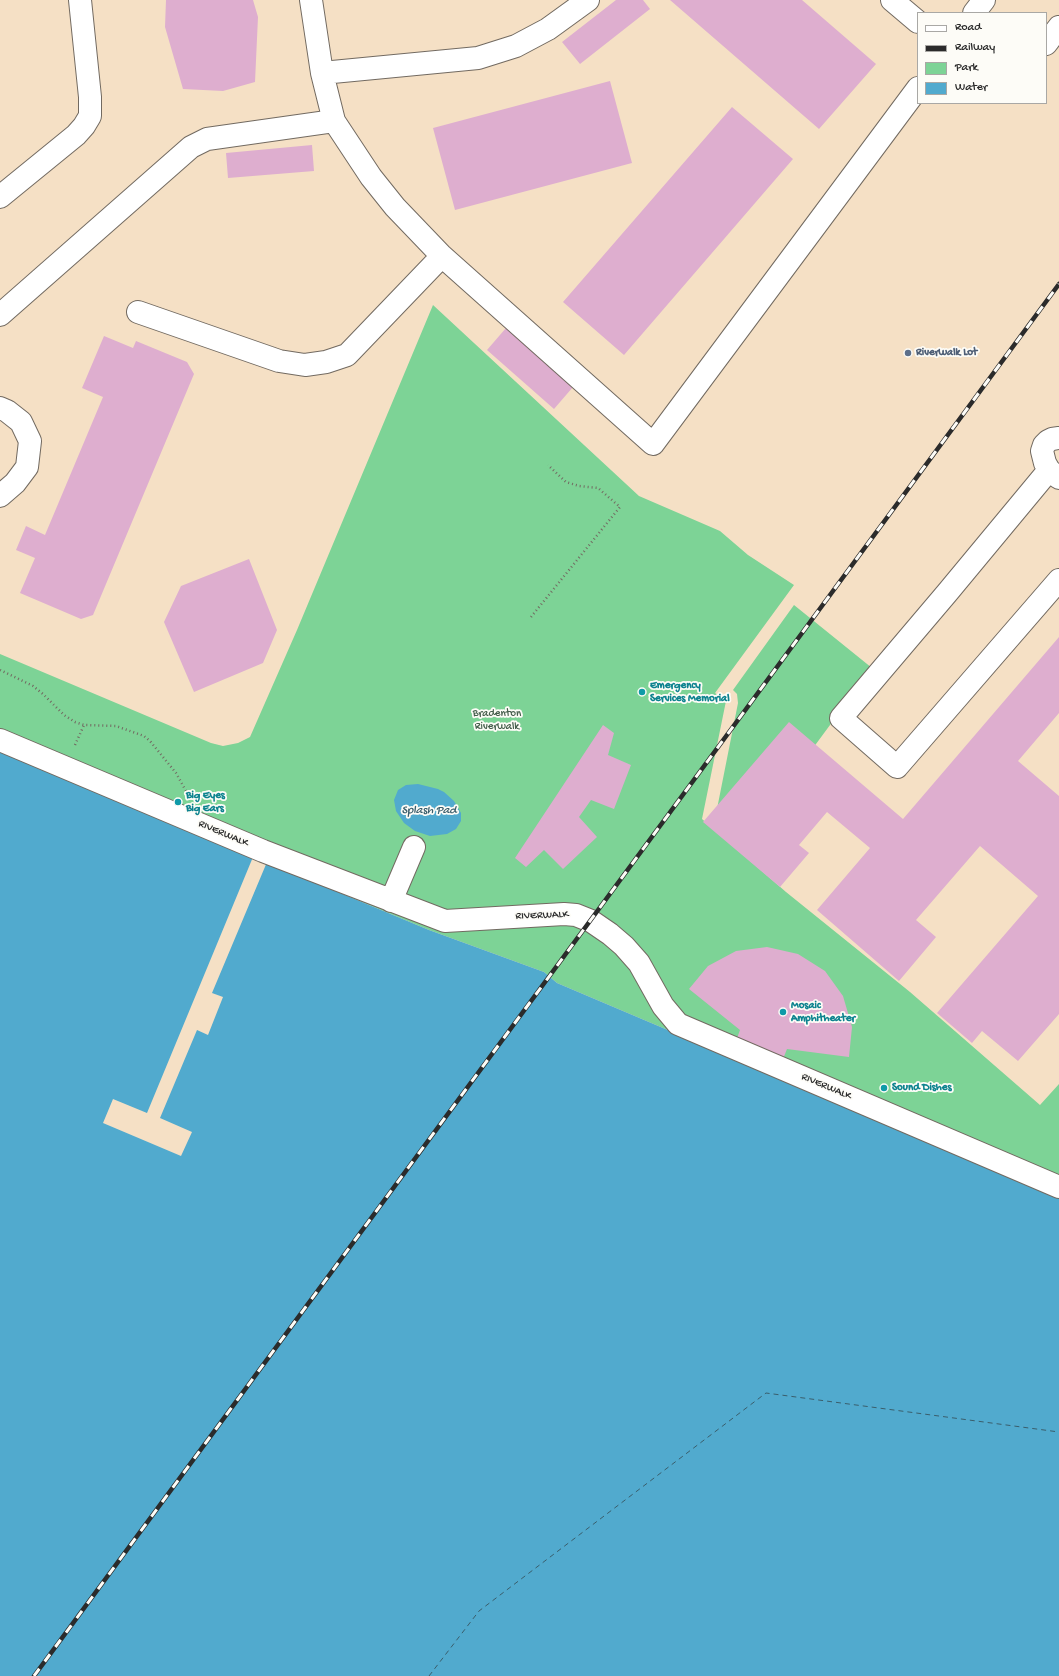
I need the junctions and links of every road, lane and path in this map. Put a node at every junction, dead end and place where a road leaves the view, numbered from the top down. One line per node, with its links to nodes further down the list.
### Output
1 (80, 0): 13 (street)
2 (312, 0): 10 (street)
3 (588, 0): 10 (street)
4 (892, 0): 7 (street)
5 (984, 0): 6 (street)
6 (975, 12)
7 (917, 21)
8 (1059, 27): 9 (street)
9 (1047, 43)
10 (322, 73): 12 (street)
11 (917, 89): 14 (street)
12 (334, 121): 14 (street); 16 (street)
13 (0, 197)
14 (442, 256): 15 (street)
15 (138, 312)
16 (0, 315)
17 (0, 408): 21 (street)
18 (1059, 438): 20 (street)
19 (548, 465): 23 (path)
20 (1054, 474): 22 (street)
21 (0, 496)
22 (1059, 580)
23 (531, 617)
24 (0, 670): 25 (path)
25 (84, 725): 26 (path); 28 (path)
26 (80, 734)
27 (0, 740): 30 (street, RIVERWALK)
28 (176, 773)
29 (414, 847): 30 (street)
30 (392, 900): 31 (street, RIVERWALK)
31 (1059, 1187)

